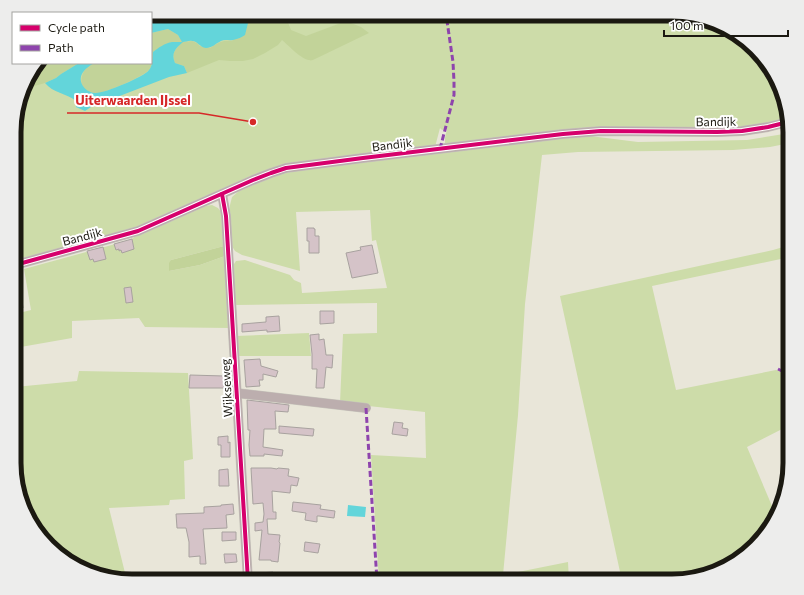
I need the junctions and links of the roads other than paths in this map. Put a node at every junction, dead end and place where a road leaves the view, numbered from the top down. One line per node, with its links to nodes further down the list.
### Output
1 (783, 123): 2 (street, Bandijk)
2 (222, 194): 3 (street, Bandijk); 4 (street, Wijkseweg)
3 (21, 263)
4 (236, 392): 5 (street); 6 (street, Wijkseweg)
5 (366, 408)
6 (248, 574)

